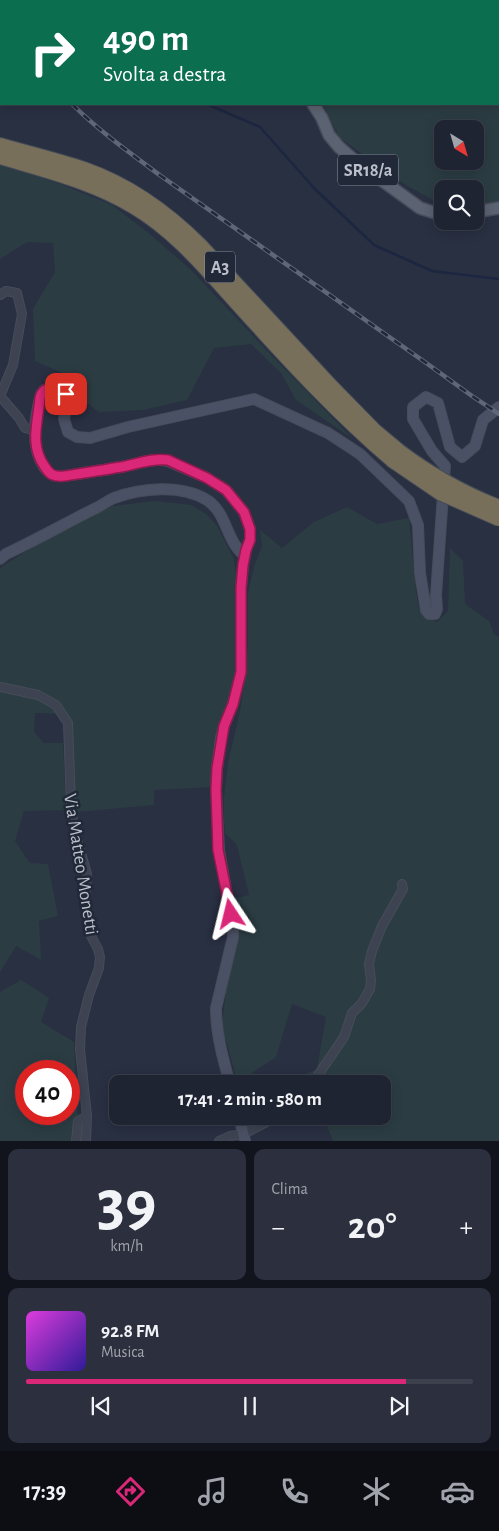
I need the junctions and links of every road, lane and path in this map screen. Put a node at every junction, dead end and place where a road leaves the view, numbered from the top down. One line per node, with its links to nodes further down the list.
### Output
1 (314, 105): 6 (main road, SR18/a)
2 (0, 145): 10 (highway, A3)
3 (0, 157): 10 (highway, A3)
4 (499, 208): 5 (main road)
5 (484, 210)
6 (434, 212)
7 (0, 295): 9 (street)
8 (499, 407): 9 (street)
9 (35, 430): 13 (street)
10 (396, 456): 11 (highway, A3, bridge); 12 (highway, A3, bridge)
11 (499, 507)
12 (499, 519)
13 (245, 556): 14 (street); 17 (street)
14 (0, 559)
15 (0, 687): 19 (street, Via Matteo Monetti)
16 (402, 884): 18 (street)
17 (228, 1075)
18 (318, 1075)
19 (87, 1116): 23 (street); 24 (street, Via Matteo Monetti)
20 (241, 1125): 22 (street)
21 (264, 1125): 22 (street)
22 (244, 1138): 25 (street)
23 (76, 1141)
24 (86, 1141)
25 (219, 1141)

